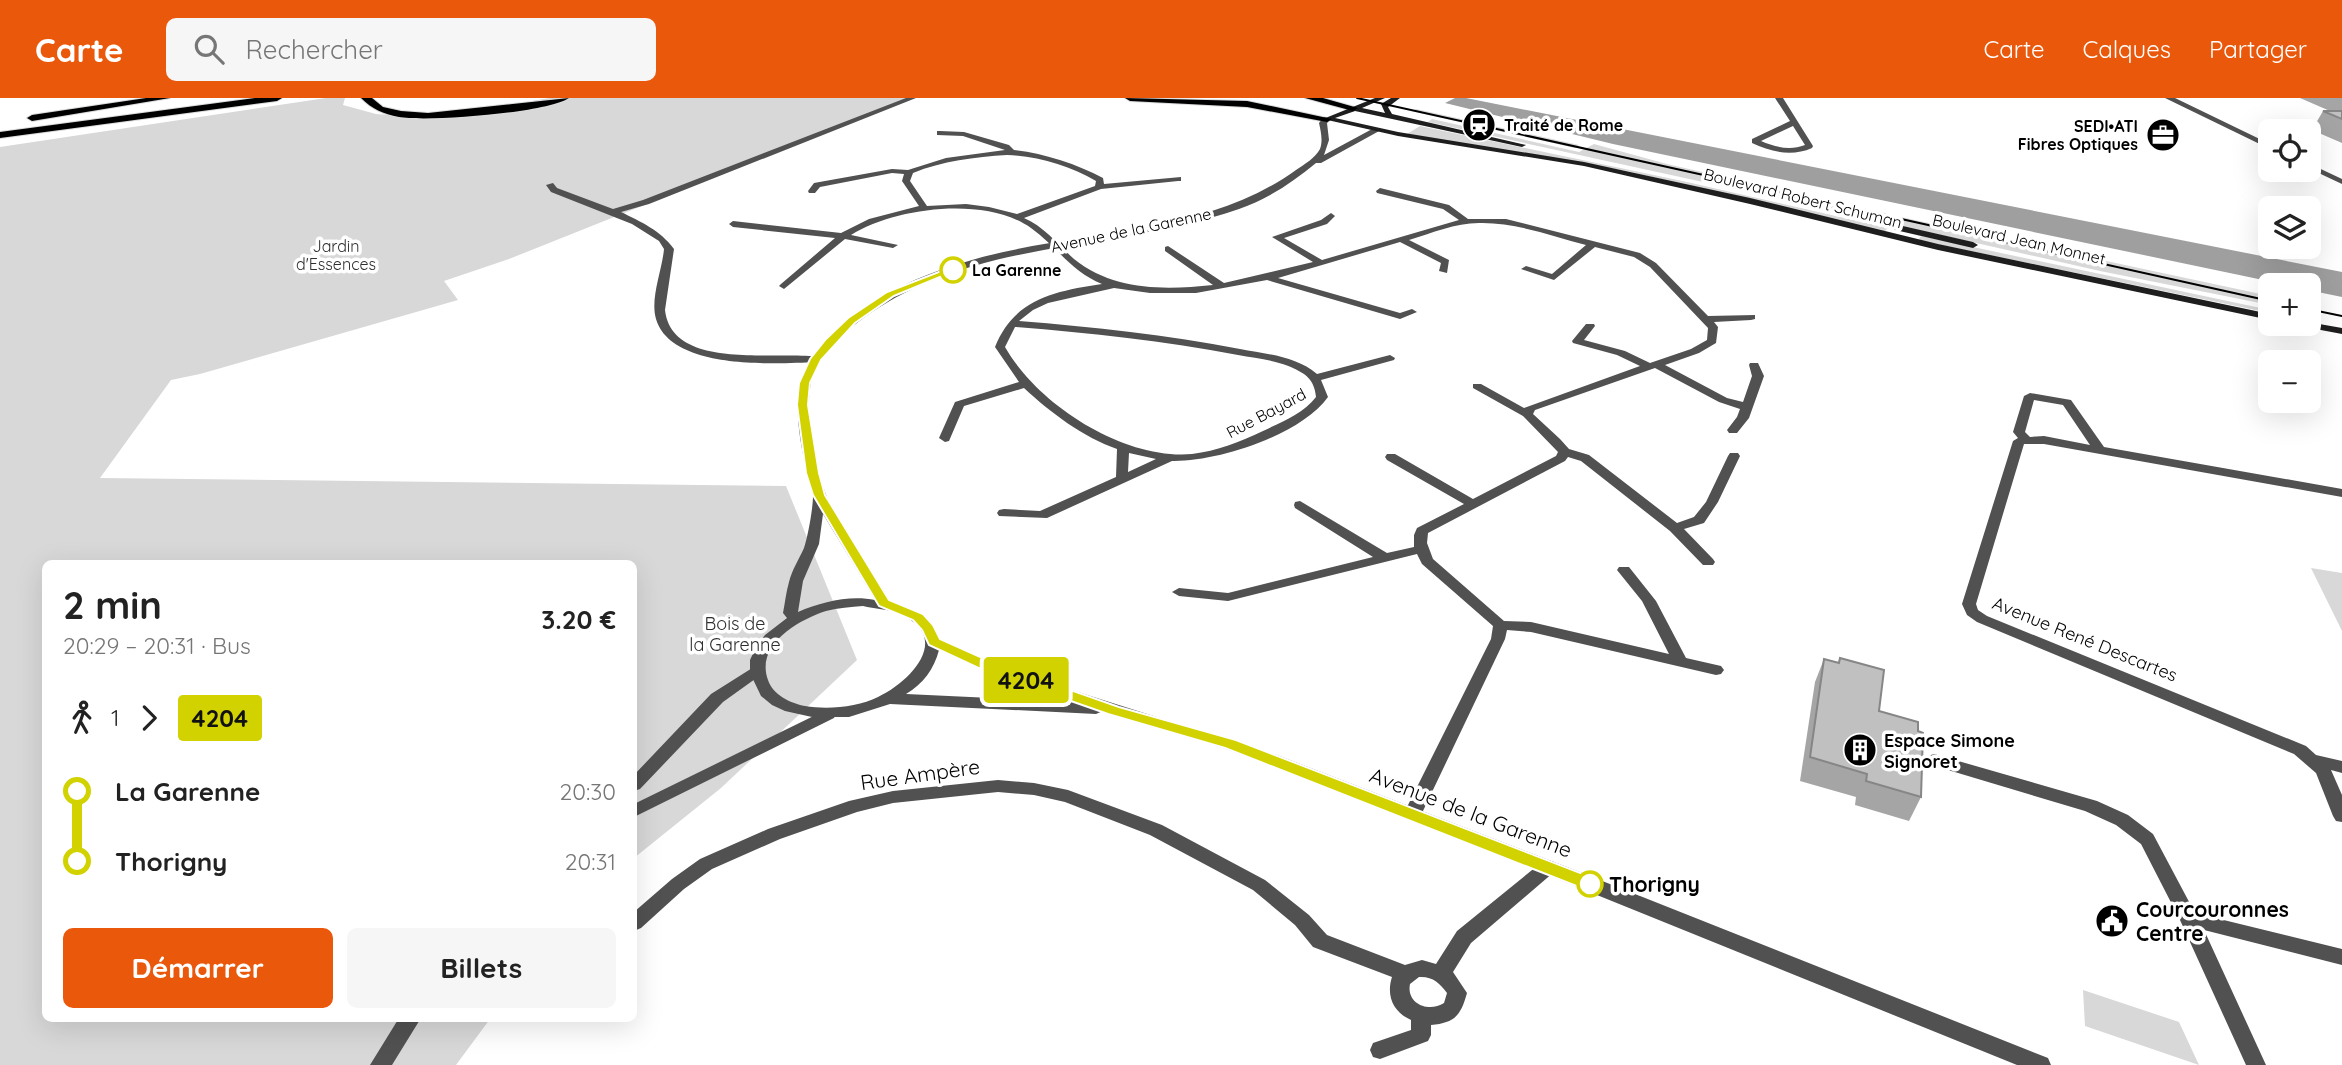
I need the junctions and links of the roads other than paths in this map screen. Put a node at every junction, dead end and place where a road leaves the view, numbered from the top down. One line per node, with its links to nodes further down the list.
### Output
1 (165, 98): 14 (highway)
2 (277, 98): 19 (highway)
3 (366, 98): 4 (highway)
4 (564, 98)
5 (912, 98): 32 (street)
6 (1130, 98): 15 (highway)
7 (1310, 98): 12 (highway)
8 (1381, 98): 12 (main road)
9 (1396, 98): 13 (main road)
10 (1779, 98): 16 (street)
11 (2169, 98): 20 (street)
12 (1353, 108): 13 (main road, Boulevard Jean Monnet); 15 (main road)
13 (1393, 117): 17 (main road); 52 (main road, Boulevard Jean Monnet)
14 (27, 118)
15 (1327, 119): 17 (main road, Boulevard Robert Schuman); 22 (street)
16 (1794, 122): 16 (street)
17 (1377, 130): 22 (street, Avenue de la Garenne); 54 (main road, Boulevard Robert Schuman)
18 (940, 133): 21 (street)
19 (0, 135)
20 (2258, 141)
21 (1010, 152): 24 (street); 28 (street)
22 (1313, 163): 41 (street, Avenue de la Garenne)
23 (2321, 171): 26 (street)
24 (909, 172): 29 (street); 31 (street)
25 (1178, 179): 28 (street)
26 (2342, 181)
27 (550, 184): 32 (street)
28 (1099, 187): 34 (street)
29 (812, 191)
30 (1380, 191): 35 (street)
31 (925, 209): 34 (street); 37 (street)
32 (610, 213): 63 (street)
33 (1331, 216): 43 (street)
34 (1018, 217): 41 (street)
35 (1466, 221): 38 (street); 39 (street)
36 (733, 224): 37 (street)
37 (843, 236): 40 (street); 49 (street)
38 (1401, 239): 43 (street); 45 (street)
39 (1594, 243): 44 (street); 57 (street)
40 (893, 246)
41 (1055, 246): 46 (street); 63 (street, Avenue de la Garenne)
42 (1168, 249): 50 (street)
43 (1321, 262): 47 (street)
44 (1526, 270)
45 (1444, 271)
46 (1090, 277): 48 (street); 51 (street)
47 (1269, 278): 50 (street); 53 (street)
48 (1114, 285): 50 (street); 51 (street)
49 (784, 286)
50 (1221, 286)
51 (1075, 292): 59 (street)
52 (2258, 305)
53 (1412, 312)
54 (2258, 314)
55 (1751, 317): 57 (street)
56 (2321, 318): 58 (main road)
57 (1706, 319): 65 (street)
58 (2342, 322)
59 (1012, 324): 67 (street, Rue Bayard); 68 (street, Rue Bayard)
60 (1590, 326): 65 (street)
61 (2321, 327): 62 (main road)
62 (2342, 331)
63 (816, 359): 83 (street, Avenue de la Garenne)
64 (1390, 359): 67 (street)
65 (1652, 365): 70 (street); 71 (street)
66 (1754, 365): 70 (street)
67 (1315, 378): 80 (street, Rue Bayard)
68 (1026, 384): 73 (street); 75 (street, Rue Bayard)
69 (1477, 386): 71 (street)
70 (1746, 407): 72 (street)
71 (1527, 414): 77 (street)
72 (1733, 430)
73 (945, 438)
74 (2026, 440): 76 (street); 76 (street, Avenue René Descartes); 104 (street, Avenue René Descartes)
75 (1123, 449): 80 (street, Rue Bayard); 81 (street)
76 (2100, 450): 82 (street)
77 (1564, 452): 84 (street); 87 (street)
78 (1734, 456): 87 (street)
79 (1391, 457): 84 (street)
80 (1169, 459): 81 (street)
81 (1122, 478): 86 (street)
82 (2342, 493)
83 (819, 495): 93 (street); 94 (street)
84 (1473, 504): 88 (street)
85 (1300, 505): 89 (street)
86 (1004, 513)
87 (1675, 528): 90 (street)
88 (1421, 549): 89 (street); 95 (street)
89 (1383, 557): 92 (street)
90 (1708, 562)
91 (1624, 570): 97 (street)
92 (1179, 592)
93 (884, 603): 94 (street); 96 (street)
94 (797, 618): 98 (street)
95 (1500, 625): 97 (street); 108 (street)
96 (934, 642): 100 (street); 101 (street, Avenue de la Garenne)
97 (1680, 662): 99 (street)
98 (757, 670): 102 (street); 106 (street)
99 (1716, 670)
100 (891, 699): 101 (street, Avenue de la Garenne); 102 (street)
101 (1114, 710): 108 (street, Avenue de la Garenne)
102 (828, 714): 107 (street)
103 (1934, 760): 111 (street)
104 (2314, 760): 105 (street, Avenue René Descartes); 109 (street, Avenue René Descartes)
105 (2342, 767)
106 (637, 782)
107 (637, 809)
108 (1413, 813): 110 (street, Avenue de la Garenne)
109 (2342, 816)
110 (1548, 867): 114 (street); 120 (street, Avenue de la Garenne)
111 (2189, 919): 113 (street); 121 (street)
112 (637, 920): 115 (street, Rue Ampère)
113 (2342, 957)
114 (1441, 973): 115 (street); 116 (street)
115 (1406, 974): 116 (street)
116 (1421, 1016): 118 (street)
117 (408, 1022): 119 (street)
118 (1380, 1050)
119 (380, 1065)
120 (2041, 1065)
121 (2256, 1065)

